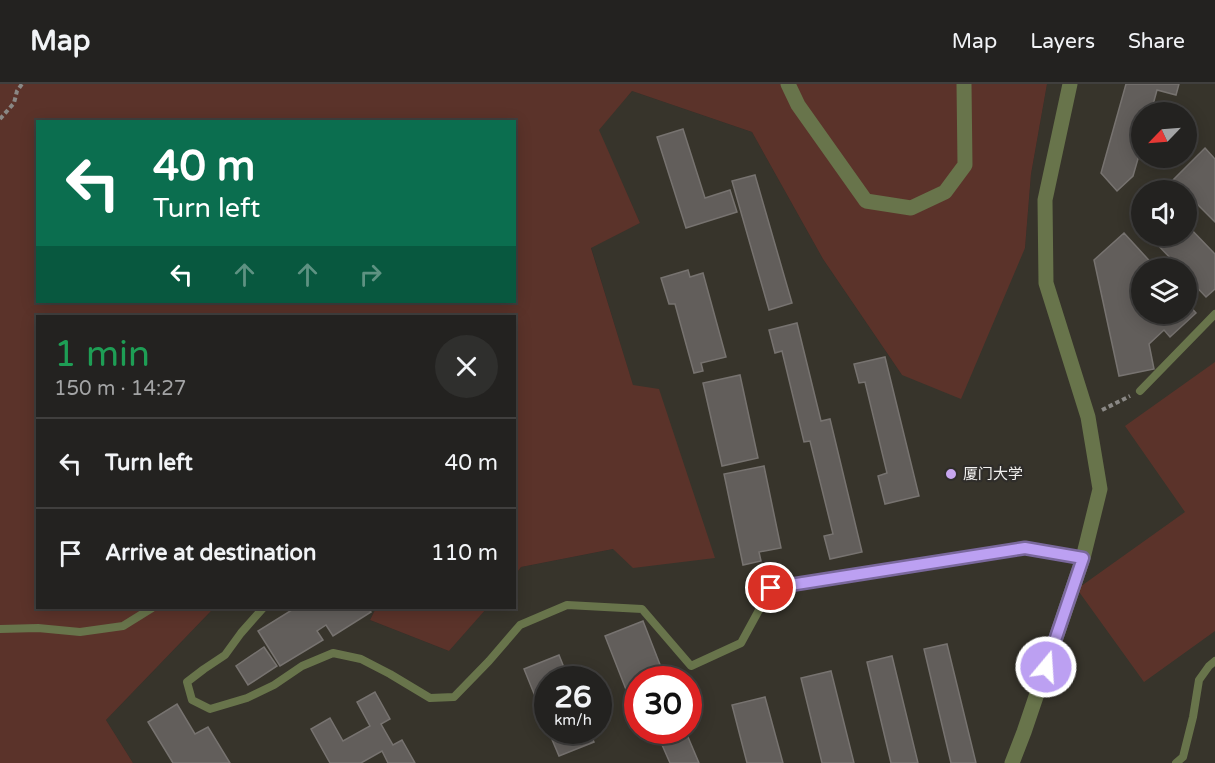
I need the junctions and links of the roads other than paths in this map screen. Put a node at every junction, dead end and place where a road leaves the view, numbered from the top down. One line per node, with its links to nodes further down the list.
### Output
1 (788, 84): 2 (street)
2 (964, 84)
3 (1070, 84): 6 (street)
4 (1215, 314): 5 (lane)
5 (1140, 391)
6 (1083, 558): 8 (lane); 11 (street)
7 (150, 609): 9 (lane)
8 (262, 609)
9 (0, 629)
10 (1215, 661): 12 (lane)
11 (1012, 763)
12 (1176, 763)

